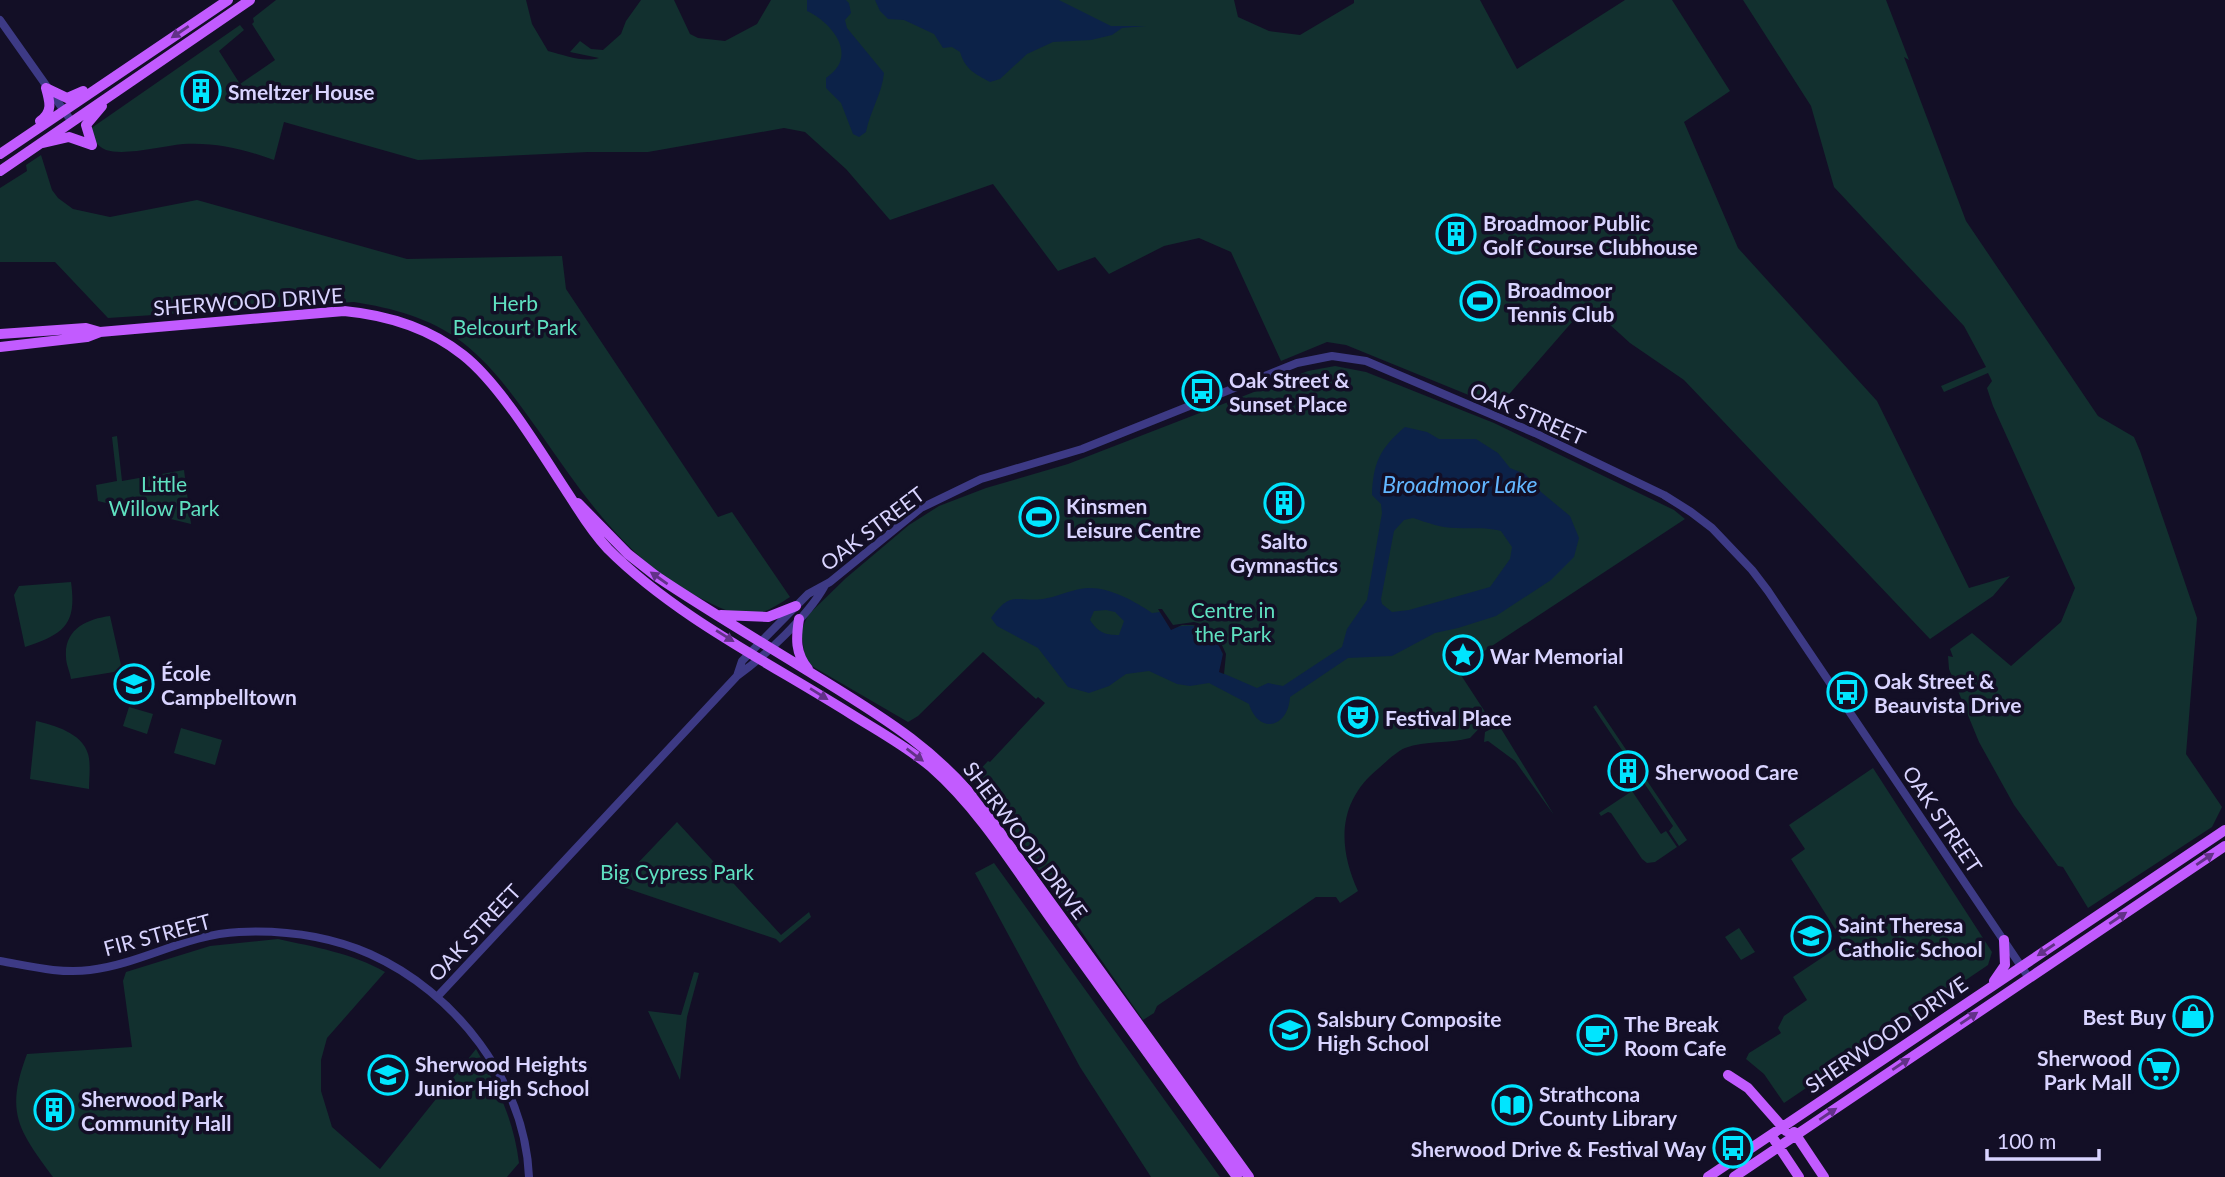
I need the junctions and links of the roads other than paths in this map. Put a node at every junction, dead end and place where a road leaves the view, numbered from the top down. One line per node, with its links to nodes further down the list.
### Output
1 (228, 0): 4 (main road, one-way to 4)
2 (250, 0): 6 (main road)
3 (0, 20): 5 (street)
4 (132, 65): 5 (main road); 7 (main road)
5 (46, 88): 7 (street); 9 (main road)
6 (117, 91): 8 (main road); 10 (main road)
7 (64, 111): 8 (street); 9 (main road)
8 (72, 121): 10 (main road)
9 (22, 139): 11 (main road)
10 (38, 144): 12 (main road)
11 (0, 154)
12 (0, 171)
13 (100, 332): 14 (main road, SHERWOOD DRIVE); 15 (main road, SHERWOOD DRIVE); 16 (main road, SHERWOOD DRIVE)
14 (0, 334)
15 (0, 346)
16 (570, 496): 19 (main road, SHERWOOD DRIVE, one-way to 16); 22 (main road, SHERWOOD DRIVE, one-way to 22)
17 (824, 587): 18 (street, OAK STREET); 20 (street, OAK STREET); 26 (street, OAK STREET)
18 (796, 606): 19 (main road); 21 (street, OAK STREET)
19 (717, 614): 21 (main road, SHERWOOD DRIVE)
20 (799, 619): 21 (street, OAK STREET); 23 (main road)
21 (766, 645): 22 (street, OAK STREET); 23 (main road, SHERWOOD DRIVE)
22 (756, 655): 31 (street, OAK STREET); 38 (main road, SHERWOOD DRIVE, one-way to 38)
23 (813, 674): 39 (main road, SHERWOOD DRIVE)
24 (2225, 830): 28 (main road, SHERWOOD DRIVE, one-way to 28)
25 (2225, 846): 29 (main road, SHERWOOD DRIVE, one-way to 25)
26 (2004, 940): 28 (street, OAK STREET); 30 (main road)
27 (0, 961): 31 (street, FIR STREET)
28 (2021, 966): 29 (street, OAK STREET); 30 (main road, SHERWOOD DRIVE)
29 (2029, 978): 35 (main road, SHERWOOD DRIVE, one-way to 29)
30 (1989, 988): 33 (main road, SHERWOOD DRIVE)
31 (437, 997): 37 (street, FIR STREET)
32 (1728, 1075): 33 (main road)
33 (1785, 1125): 34 (main road, SHERWOOD DRIVE); 35 (main road)
34 (1771, 1135): 36 (main road); 40 (main road, SHERWOOD DRIVE)
35 (1796, 1135): 36 (main road, SHERWOOD DRIVE); 43 (main road)
36 (1778, 1147): 41 (main road, SHERWOOD DRIVE); 42 (main road)
37 (529, 1177)
38 (1237, 1177)
39 (1249, 1177)
40 (1708, 1177)
41 (1734, 1177)
42 (1799, 1177)
43 (1824, 1177)

